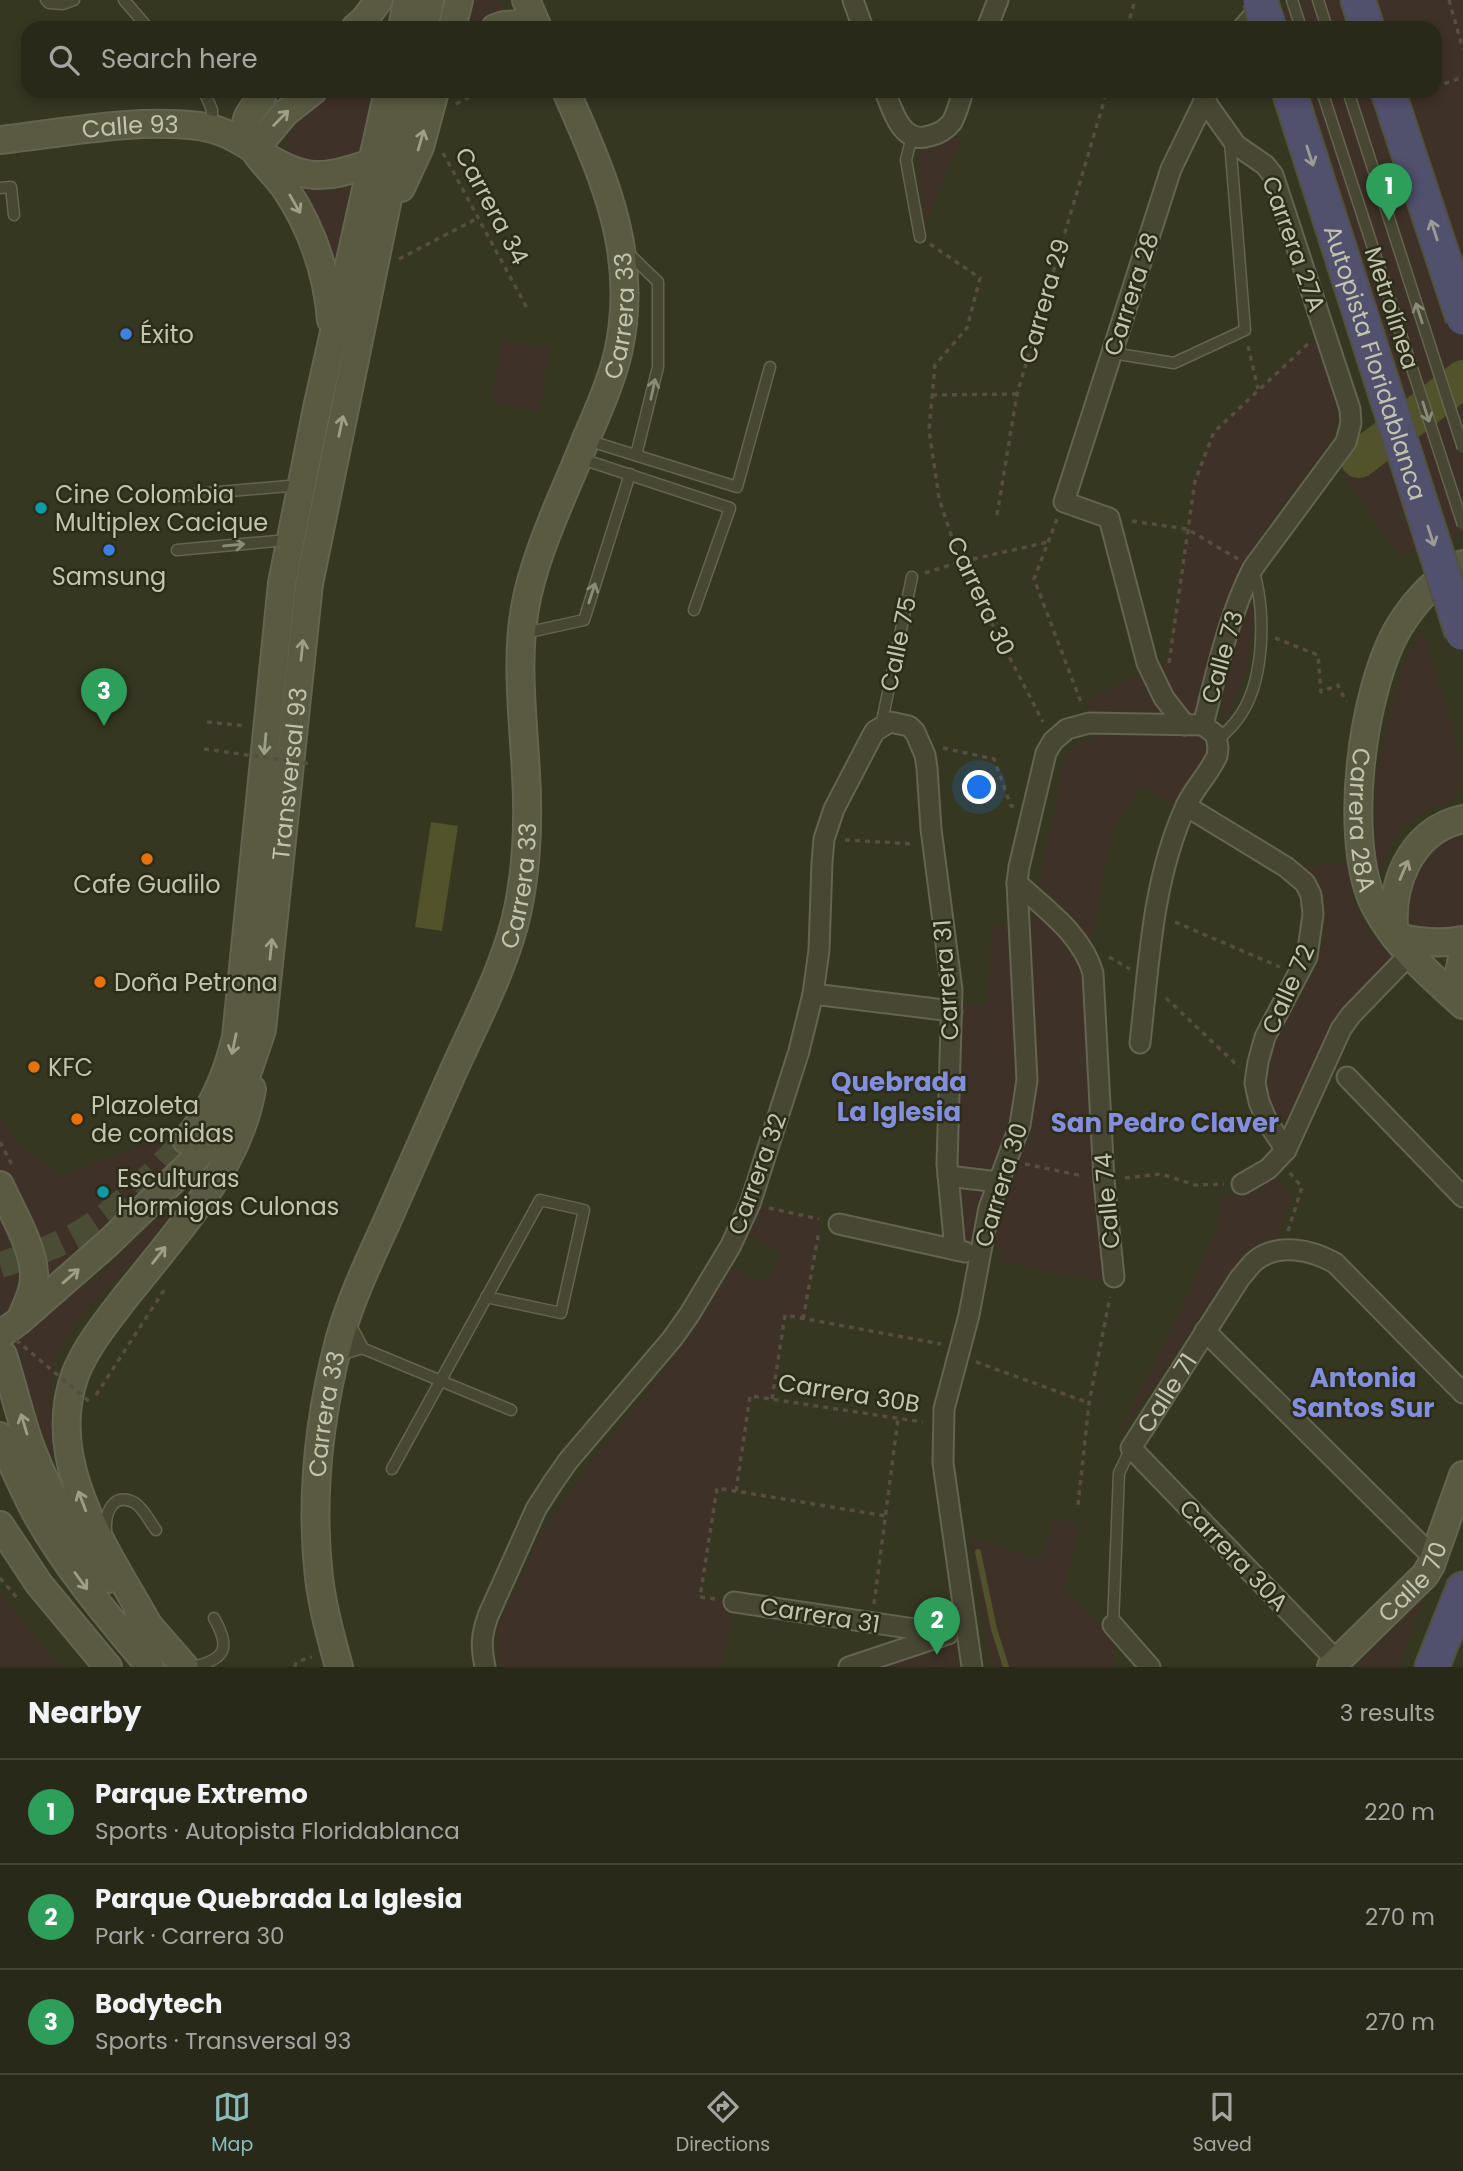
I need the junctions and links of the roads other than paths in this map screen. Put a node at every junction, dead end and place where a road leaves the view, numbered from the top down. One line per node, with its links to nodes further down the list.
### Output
1 (46, 0): 2 (lane)
2 (75, 0)
3 (124, 0): 15 (lane)
4 (407, 0): 17 (street)
5 (430, 0): 18 (street)
6 (459, 0): 19 (street)
7 (853, 0): 20 (street)
8 (998, 0): 21 (street)
9 (1260, 0): 23 (highway, bridge)
10 (1266, 0): 22 (street)
11 (1292, 0): 24 (lane)
12 (1318, 0): 25 (lane)
13 (1358, 0): 26 (highway)
14 (377, 8): 16 (street)
15 (142, 21)
16 (363, 21)
17 (403, 21)
18 (426, 21)
19 (454, 21)
20 (860, 21)
21 (990, 21)
22 (1249, 21)
23 (1267, 21)
24 (1299, 21)
25 (1325, 21)
26 (1365, 21)
27 (208, 98): 43 (lane)
28 (261, 98): 43 (street)
29 (263, 98): 48 (street)
30 (304, 98): 48 (street, one-way to 30)
31 (388, 98): 47 (street)
32 (407, 98): 47 (street)
33 (433, 98): 53 (street, one-way to 33)
34 (569, 98): 52 (street, Carrera 33)
35 (888, 98): 44 (street)
36 (960, 98): 44 (street)
37 (1205, 98): 56 (street, Carrera 28)
38 (1207, 98): 45 (street, Carrera 27A)
39 (1291, 98): 73 (highway, Autopista Floridablanca, one-way to 73, bridge)
40 (1324, 98): 65 (lane, Metrolínea, one-way to 65, bridge)
41 (1350, 98): 59 (lane, Metrolínea, one-way to 41, bridge)
42 (1390, 98): 54 (highway, one-way to 42, bridge)
43 (212, 128): 46 (street, Calle 93); 48 (street, Calle 93)
44 (912, 136): 51 (lane)
45 (1230, 137): 56 (lane); 58 (street, Carrera 27A)
46 (0, 140)
47 (384, 147): 48 (street, Calle 93); 53 (street, Transversal 93); 55 (street, Transversal 93)
48 (254, 150): 55 (street, Calle 93, one-way to 55)
49 (0, 188): 50 (lane)
50 (14, 215)
51 (920, 237)
52 (621, 246): 60 (street, Carrera 33); 61 (lane, one-way to 52)
53 (373, 273): 86 (street, Transversal 93, one-way to 53)
54 (1463, 318)
55 (332, 339): 63 (street, Transversal 93)
56 (1112, 353): 75 (street, Carrera 28)
57 (770, 367): 61 (lane)
58 (1350, 409): 69 (street, Calle 73)
59 (1463, 447)
60 (582, 449): 61 (lane); 62 (lane); 72 (street, Carrera 33)
61 (636, 455)
62 (631, 474): 71 (lane); 72 (lane, one-way to 62)
63 (301, 485): 64 (lane); 66 (street, Transversal 93)
64 (173, 496)
65 (1463, 525)
66 (290, 540): 67 (lane, one-way to 66); 89 (street, Transversal 93, one-way to 89)
67 (177, 550)
68 (1463, 564): 81 (street, Carrera 28A)
69 (1253, 568): 75 (street, Calle 73); 76 (lane)
70 (912, 577): 74 (lane, Calle 75)
71 (694, 610)
72 (521, 634): 103 (street, Carrera 33)
73 (1463, 634)
74 (890, 724): 83 (street, Carrera 32); 85 (street, Carrera 31)
75 (1194, 725): 76 (street, Calle 73); 79 (street, Carrera 30)
76 (1218, 741): 77 (street, Calle 73)
77 (1186, 806): 87 (street, Calle 73); 90 (street, Calle 72)
78 (1463, 819): 81 (street, one-way to 78)
79 (1017, 883): 92 (street, Carrera 30); 99 (street, Calle 74)
80 (1463, 940): 81 (street)
81 (1403, 945): 84 (street); 90 (street)
82 (1463, 952): 84 (street)
83 (813, 994): 85 (street); 127 (street, Carrera 32)
84 (1463, 1004)
85 (952, 1011): 91 (street, Carrera 31)
86 (262, 1030): 102 (street, Transversal 93, one-way to 86); 114 (street, one-way to 86)
87 (1140, 1043)
88 (1347, 1077): 95 (street)
89 (186, 1140)
90 (1283, 1155): 93 (street)
91 (948, 1175): 92 (street); 97 (street, Carrera 31)
92 (998, 1182): 98 (street, Carrera 30)
93 (1242, 1184)
94 (0, 1185): 102 (street)
95 (1463, 1197)
96 (830, 1222): 97 (street)
97 (955, 1250): 98 (street)
98 (979, 1255): 120 (street, Carrera 30)
99 (1114, 1277)
100 (486, 1297): 100 (lane); 104 (lane)
101 (1205, 1331): 105 (street, Calle 71); 108 (street, Calle 71); 113 (street)
102 (10, 1338): 119 (street, one-way to 102)
103 (346, 1340): 104 (lane); 126 (street, Carrera 33)
104 (441, 1380): 106 (lane); 109 (lane)
105 (1463, 1393)
106 (510, 1410)
107 (0, 1436): 123 (street, one-way to 123)
108 (1131, 1448): 118 (lane, Calle 71); 121 (street, Carrera 30A)
109 (392, 1469)
110 (1463, 1475): 113 (street, Calle 70)
111 (0, 1525): 122 (street)
112 (156, 1530): 114 (lane)
113 (1434, 1558): 121 (street, Calle 70)
114 (115, 1565): 119 (street)
115 (1463, 1589): 131 (highway)
116 (734, 1602): 120 (street, Carrera 31)
117 (214, 1618): 125 (lane)
118 (1113, 1625): 130 (street)
119 (149, 1626): 124 (street)
120 (958, 1632): 128 (street); 129 (street, Carrera 30)
121 (1334, 1664)
122 (108, 1667)
123 (150, 1667)
124 (185, 1667)
125 (193, 1667)
126 (339, 1667)
127 (485, 1667)
128 (849, 1667)
129 (972, 1667)
130 (1150, 1667)
131 (1432, 1667)

